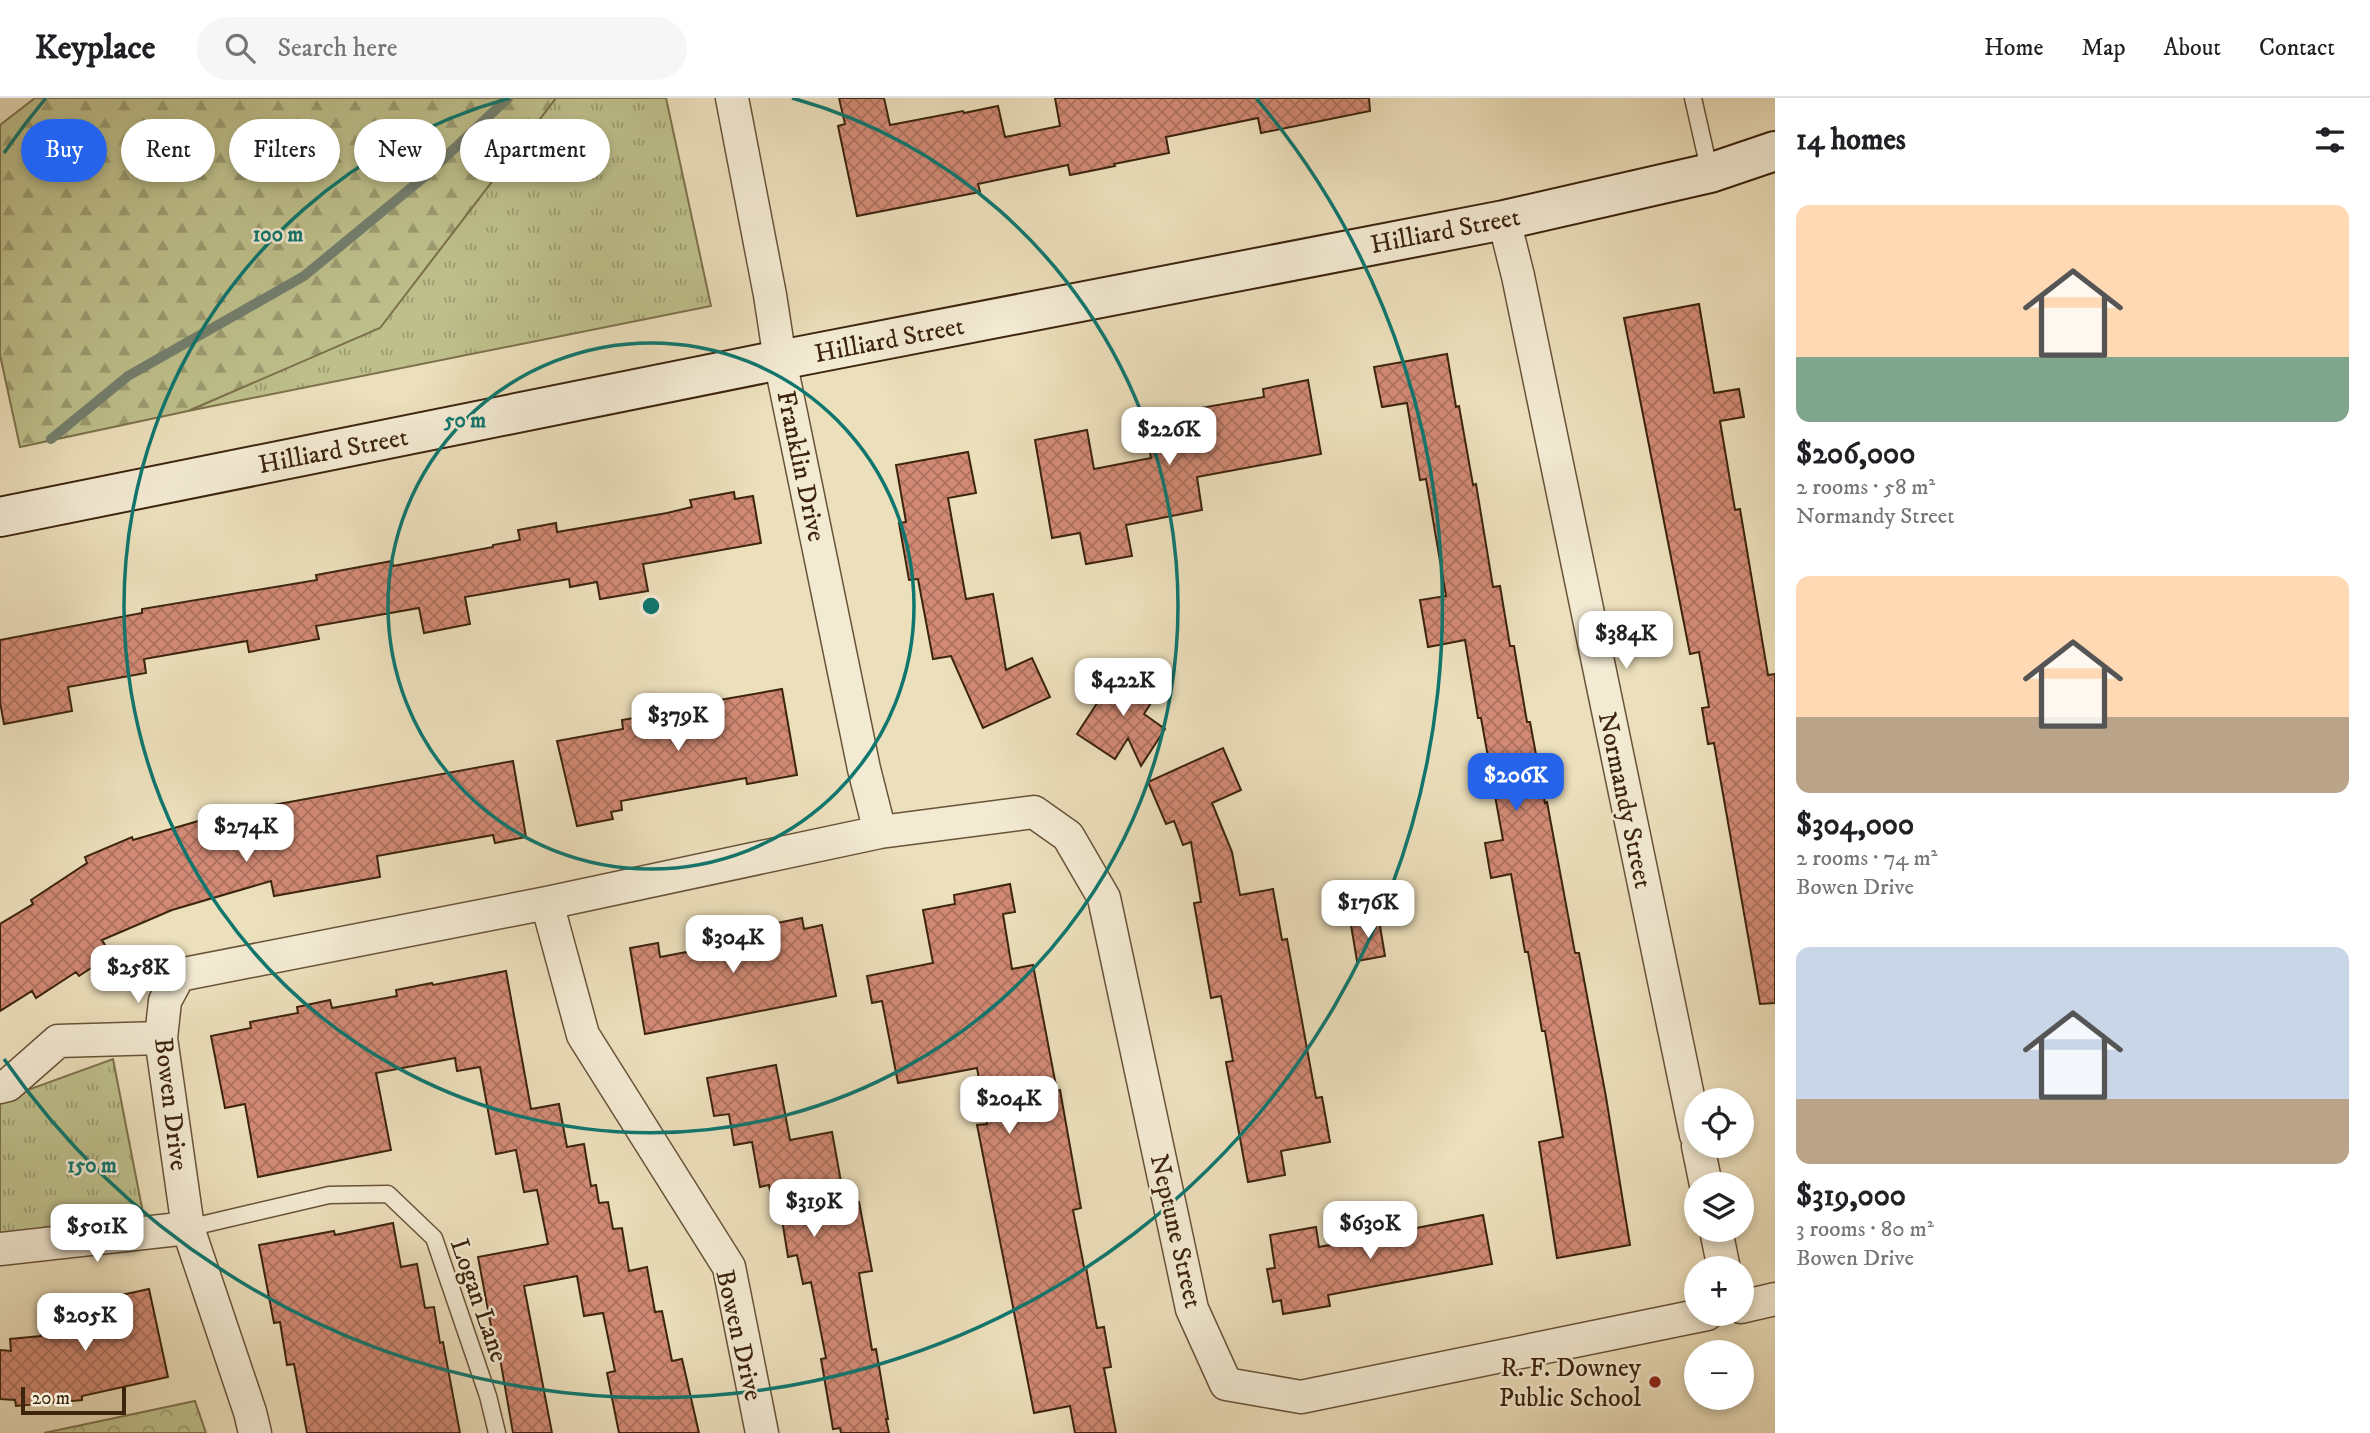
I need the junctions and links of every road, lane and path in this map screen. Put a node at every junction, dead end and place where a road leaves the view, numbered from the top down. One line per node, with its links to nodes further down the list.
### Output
1 (732, 98): 6 (street, Franklin Drive)
2 (1693, 98): 4 (lane)
3 (1775, 151): 4 (street, Hilliard Street)
4 (1710, 173): 5 (street, Hilliard Street)
5 (1504, 220): 6 (street, Hilliard Street); 12 (street, Normandy Street)
6 (780, 360): 7 (street, Hilliard Street); 8 (street, Franklin Drive)
7 (0, 517)
8 (880, 832): 9 (street, Bowen Drive); 17 (street, Neptune Street)
9 (547, 903): 10 (street, Bowen Drive); 20 (street, Bowen Drive)
10 (160, 1038): 11 (street); 13 (street, Bowen Drive)
11 (0, 1087)
12 (1686, 1088)
13 (188, 1228): 14 (street); 18 (street, Bowen Drive); 19 (lane, Logan Lane)
14 (0, 1249)
15 (1775, 1299): 16 (street)
16 (1754, 1304)
17 (1684, 1319)
18 (255, 1433)
19 (497, 1433)
20 (762, 1433)

